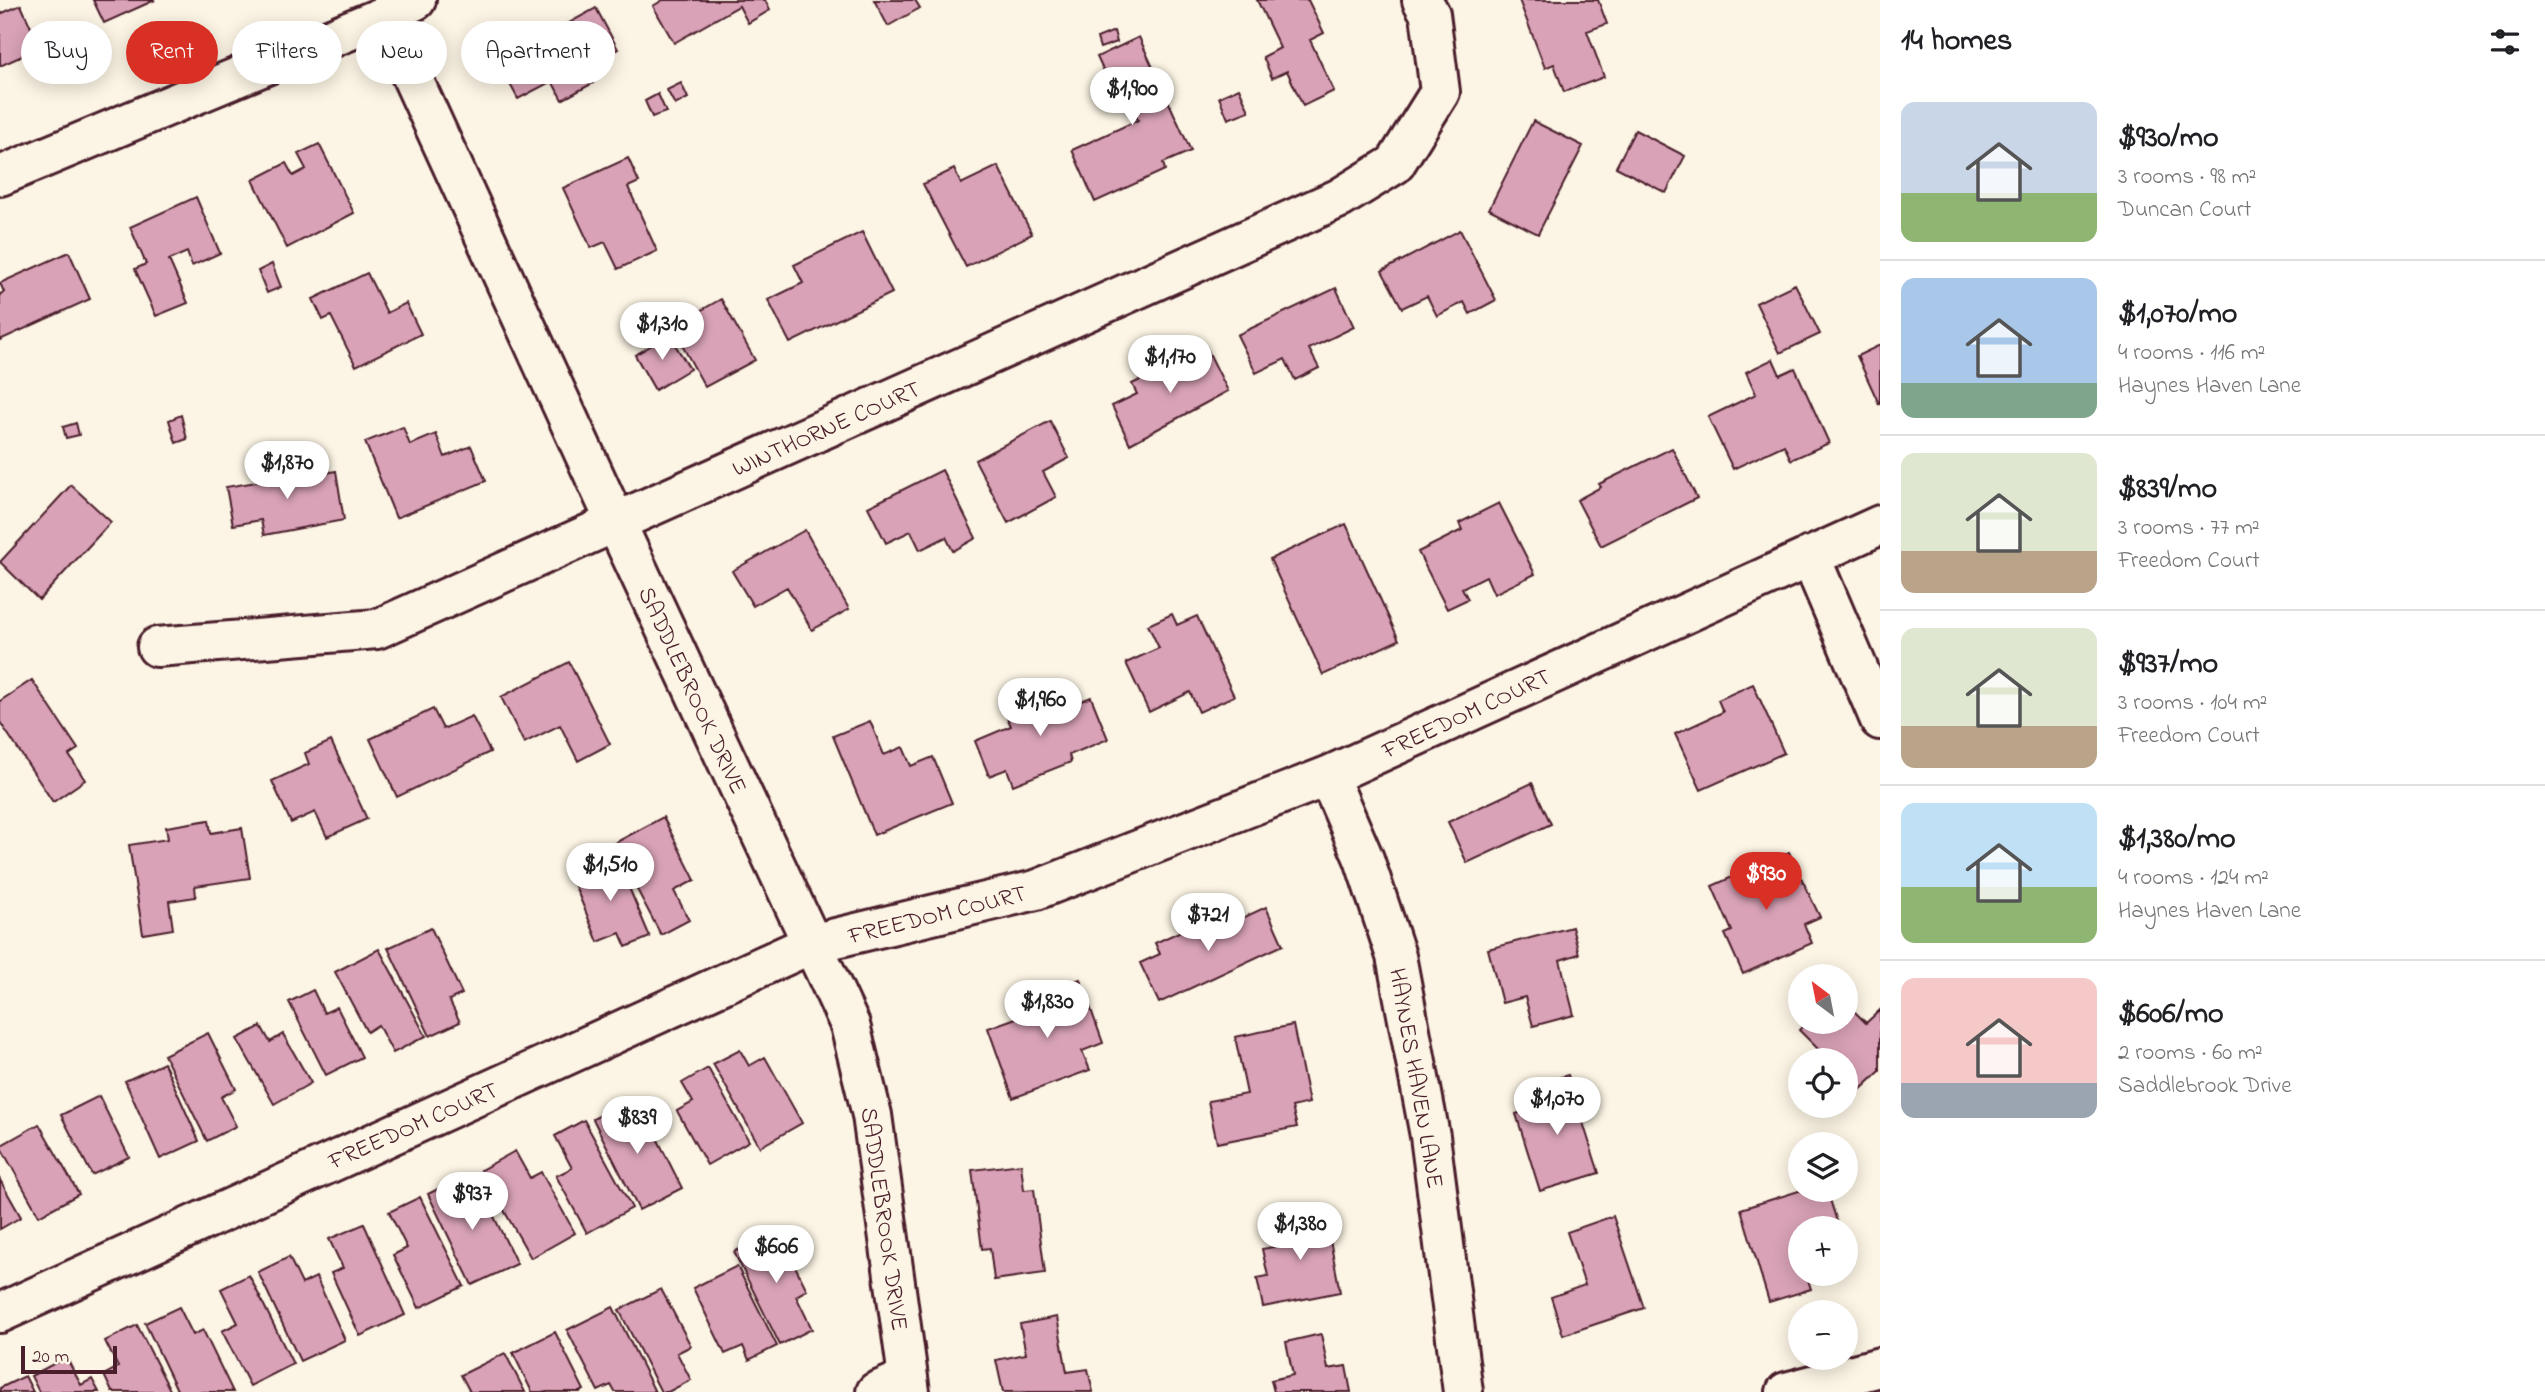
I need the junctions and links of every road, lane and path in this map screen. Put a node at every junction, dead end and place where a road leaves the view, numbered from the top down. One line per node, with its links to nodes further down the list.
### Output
1 (1422, 0): 4 (street, WINTHORNE COURT)
2 (400, 8): 3 (street); 4 (street, SADDLEBROOK DRIVE)
3 (0, 176)
4 (616, 523): 7 (street, WINTHORNE COURT); 10 (street, SADDLEBROOK DRIVE)
5 (1880, 526): 6 (street, FREEDOM COURT)
6 (1810, 556): 8 (street); 9 (street, FREEDOM COURT)
7 (157, 648)
8 (1880, 720)
9 (1328, 776): 10 (street, FREEDOM COURT); 14 (street, HAYNES HAVEN LANE)
10 (811, 944): 11 (street, FREEDOM COURT); 13 (street, SADDLEBROOK DRIVE)
11 (0, 1313)
12 (1880, 1367): 15 (street)
13 (898, 1387)
14 (1463, 1392)
15 (1786, 1392)

